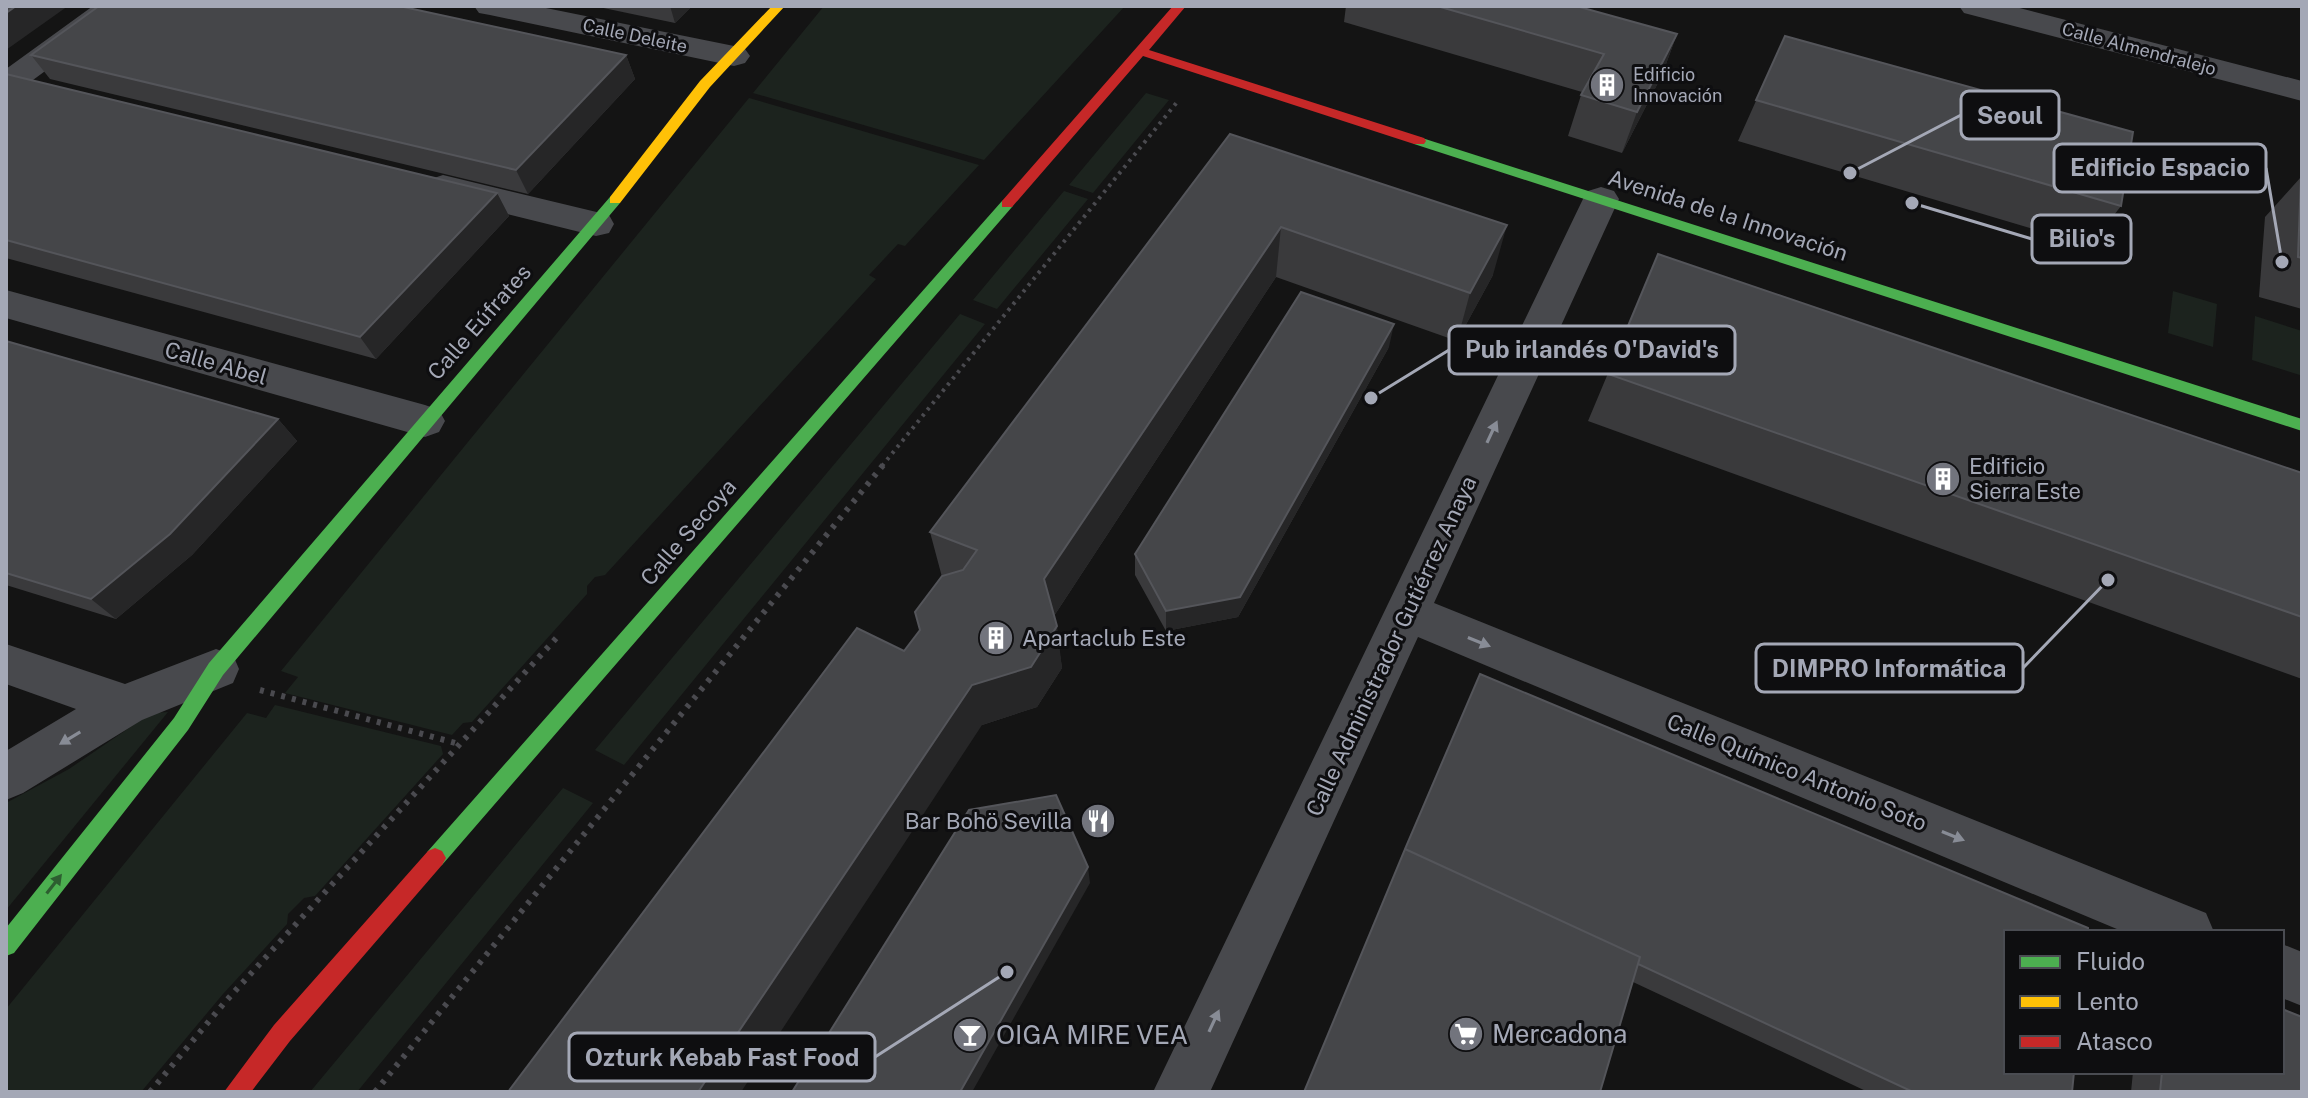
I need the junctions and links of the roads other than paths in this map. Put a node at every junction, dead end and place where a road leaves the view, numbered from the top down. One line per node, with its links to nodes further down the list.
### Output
1 (113, 6): 10 (street)
2 (490, 6): 9 (street, Calle Deleite)
3 (779, 6): 9 (street, Calle Eúfrates)
4 (1180, 6): 8 (street, Calle Secoya)
5 (1975, 6): 7 (street, Calle Almendralejo)
6 (2110, 6): 7 (street)
7 (2105, 40): 11 (street, Calle Almendralejo)
8 (1140, 51): 14 (street, Avenida de la Innovación); 26 (street, Calle Secoya)
9 (734, 56): 15 (street, Calle Eúfrates)
10 (7, 84): 12 (street)
11 (2302, 91)
12 (54, 94)
13 (410, 180): 15 (street)
14 (1601, 199): 18 (street, Avenida de la Innovación); 19 (street, Calle Administrador Gutiérrez Anaya, one-way to 14)
15 (596, 224): 17 (street, Calle Eúfrates)
16 (6, 304): 17 (street, Calle Abel)
17 (425, 421): 21 (street, Calle Eúfrates)
18 (2302, 425)
19 (1407, 612): 24 (street, Calle Químico Antonio Soto, one-way to 24); 27 (street, Calle Administrador Gutiérrez Anaya, one-way to 19)
20 (6, 664): 22 (street)
21 (216, 669): 22 (street); 25 (street, Calle Eúfrates, one-way to 21)
22 (125, 705): 23 (street, one-way to 23)
23 (6, 777)
24 (2182, 930)
25 (6, 945)
26 (236, 1092)
27 (1181, 1092)

